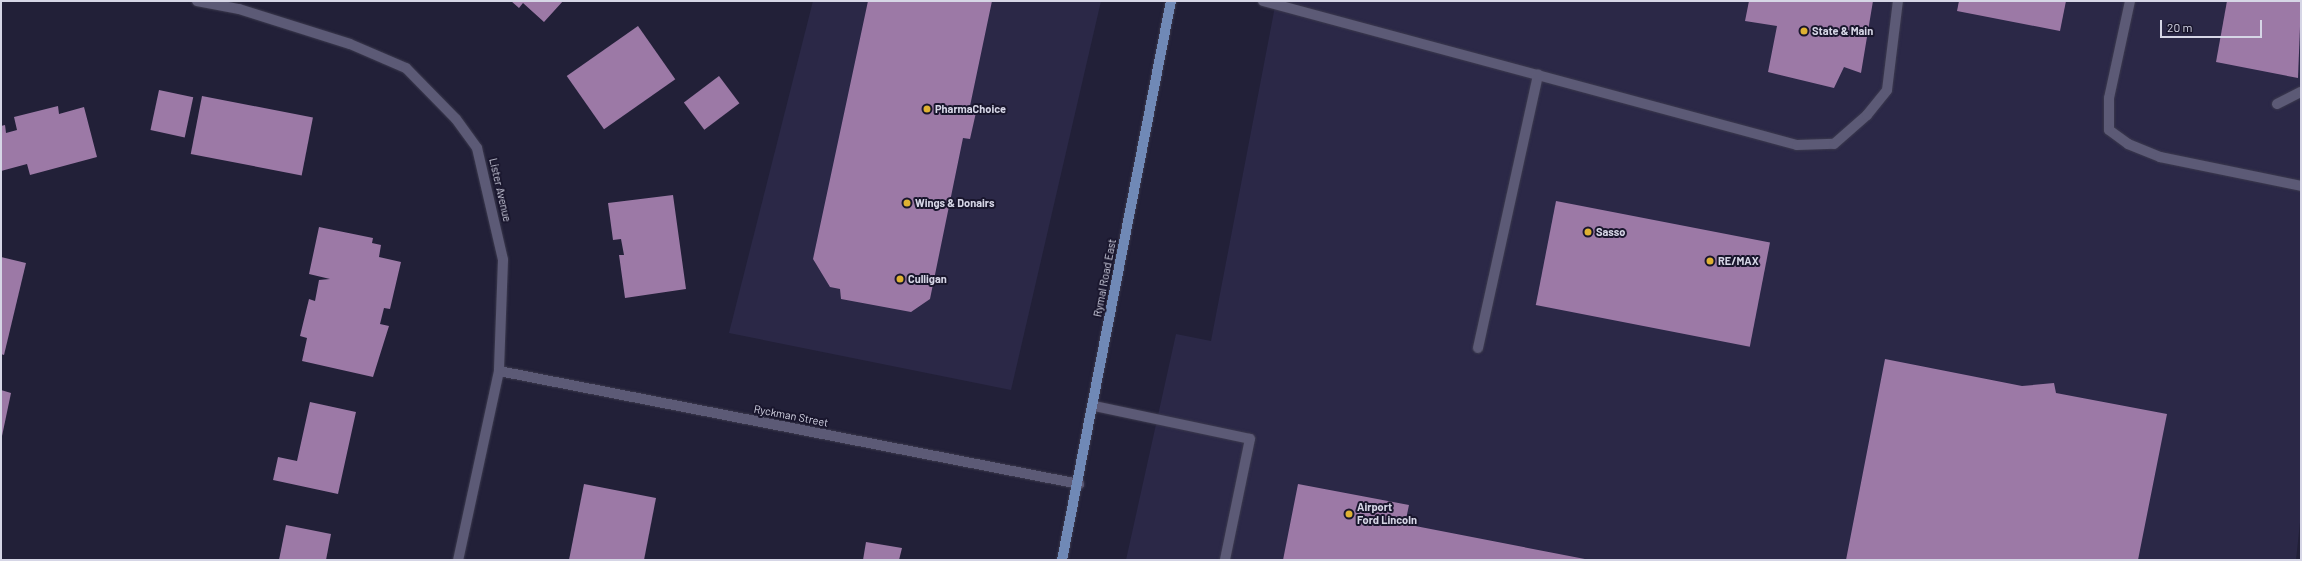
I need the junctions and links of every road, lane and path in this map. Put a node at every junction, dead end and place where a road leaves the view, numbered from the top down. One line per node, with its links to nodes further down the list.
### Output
1 (197, 1): 11 (street, Lister Avenue)
2 (1171, 1): 12 (main road, Rymal Road East)
3 (1263, 1): 6 (street)
4 (1898, 1): 6 (street)
5 (2130, 1): 9 (street)
6 (1538, 75): 10 (street)
7 (2301, 92): 8 (street)
8 (2277, 104)
9 (2301, 186)
10 (1478, 348)
11 (499, 371): 13 (street, Ryckman Street); 14 (street, Lister Avenue)
12 (1094, 406): 13 (main road, Rymal Road East); 16 (street)
13 (1079, 484): 15 (main road, Rymal Road East)
14 (458, 560)
15 (1062, 560)
16 (1225, 560)

